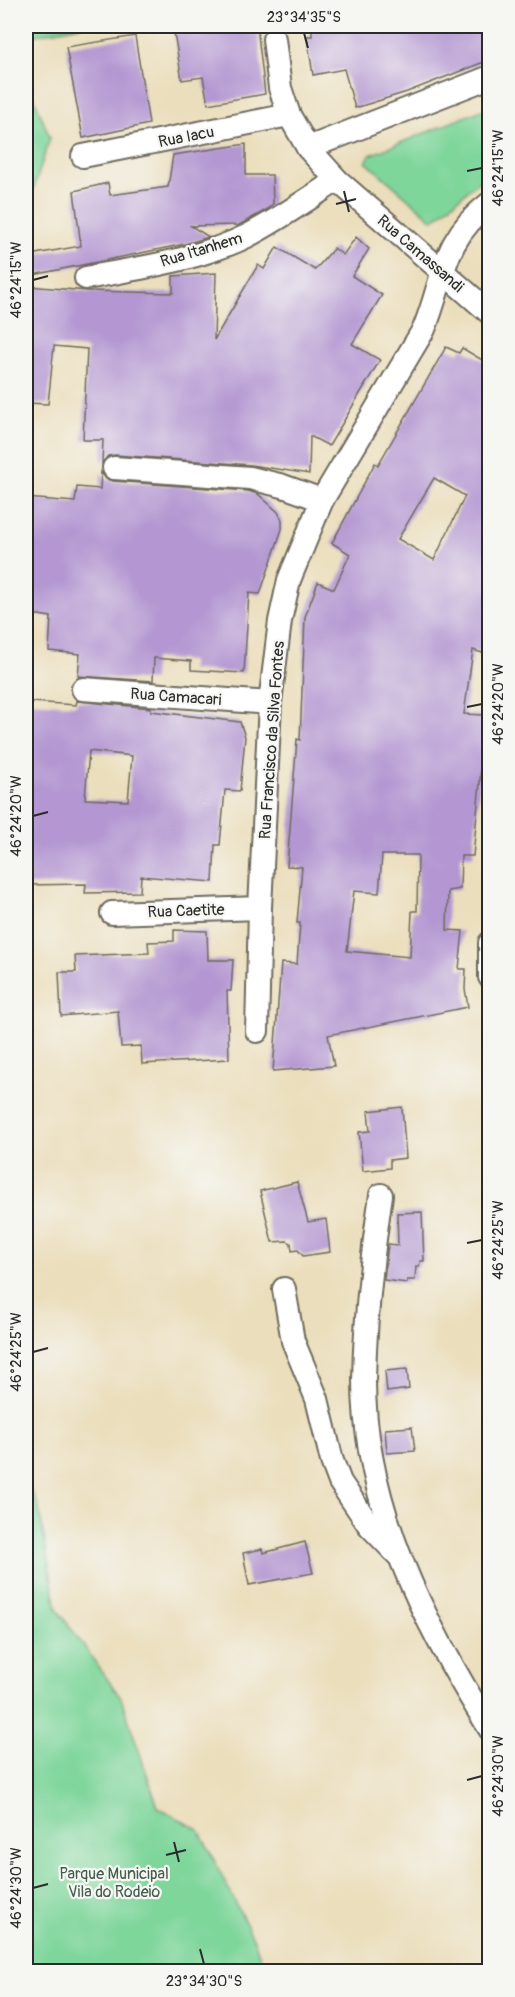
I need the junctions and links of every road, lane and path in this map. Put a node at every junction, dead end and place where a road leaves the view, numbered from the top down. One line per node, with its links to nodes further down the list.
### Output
1 (274, 39): 3 (street, Rua Camassandi)
2 (489, 77): 4 (street)
3 (289, 116): 4 (street, Rua Camassandi); 5 (street, Rua Iacu)
4 (308, 148): 6 (street, Rua Camassandi)
5 (83, 156)
6 (337, 180): 8 (street, Rua Camassandi); 9 (street, Rua Itanhem)
7 (489, 203): 8 (street, Rua Francisco da Silva Fontes)
8 (442, 271): 10 (street, Rua Camassandi); 12 (street, Rua Francisco da Silva Fontes)
9 (86, 278)
10 (489, 314)
11 (114, 468): 12 (street)
12 (322, 500): 14 (street, Rua Francisco da Silva Fontes)
13 (83, 689): 14 (street, Rua Camacari)
14 (270, 703): 15 (street, Rua Francisco da Silva Fontes)
15 (260, 908): 16 (street, Rua Caetite); 19 (street, Rua Francisco da Silva Fontes)
16 (112, 913)
17 (489, 943): 18 (street)
18 (489, 977)
19 (257, 1031)
20 (381, 1195): 22 (street)
21 (284, 1289): 22 (street)
22 (400, 1557): 23 (street)
23 (489, 1729)

